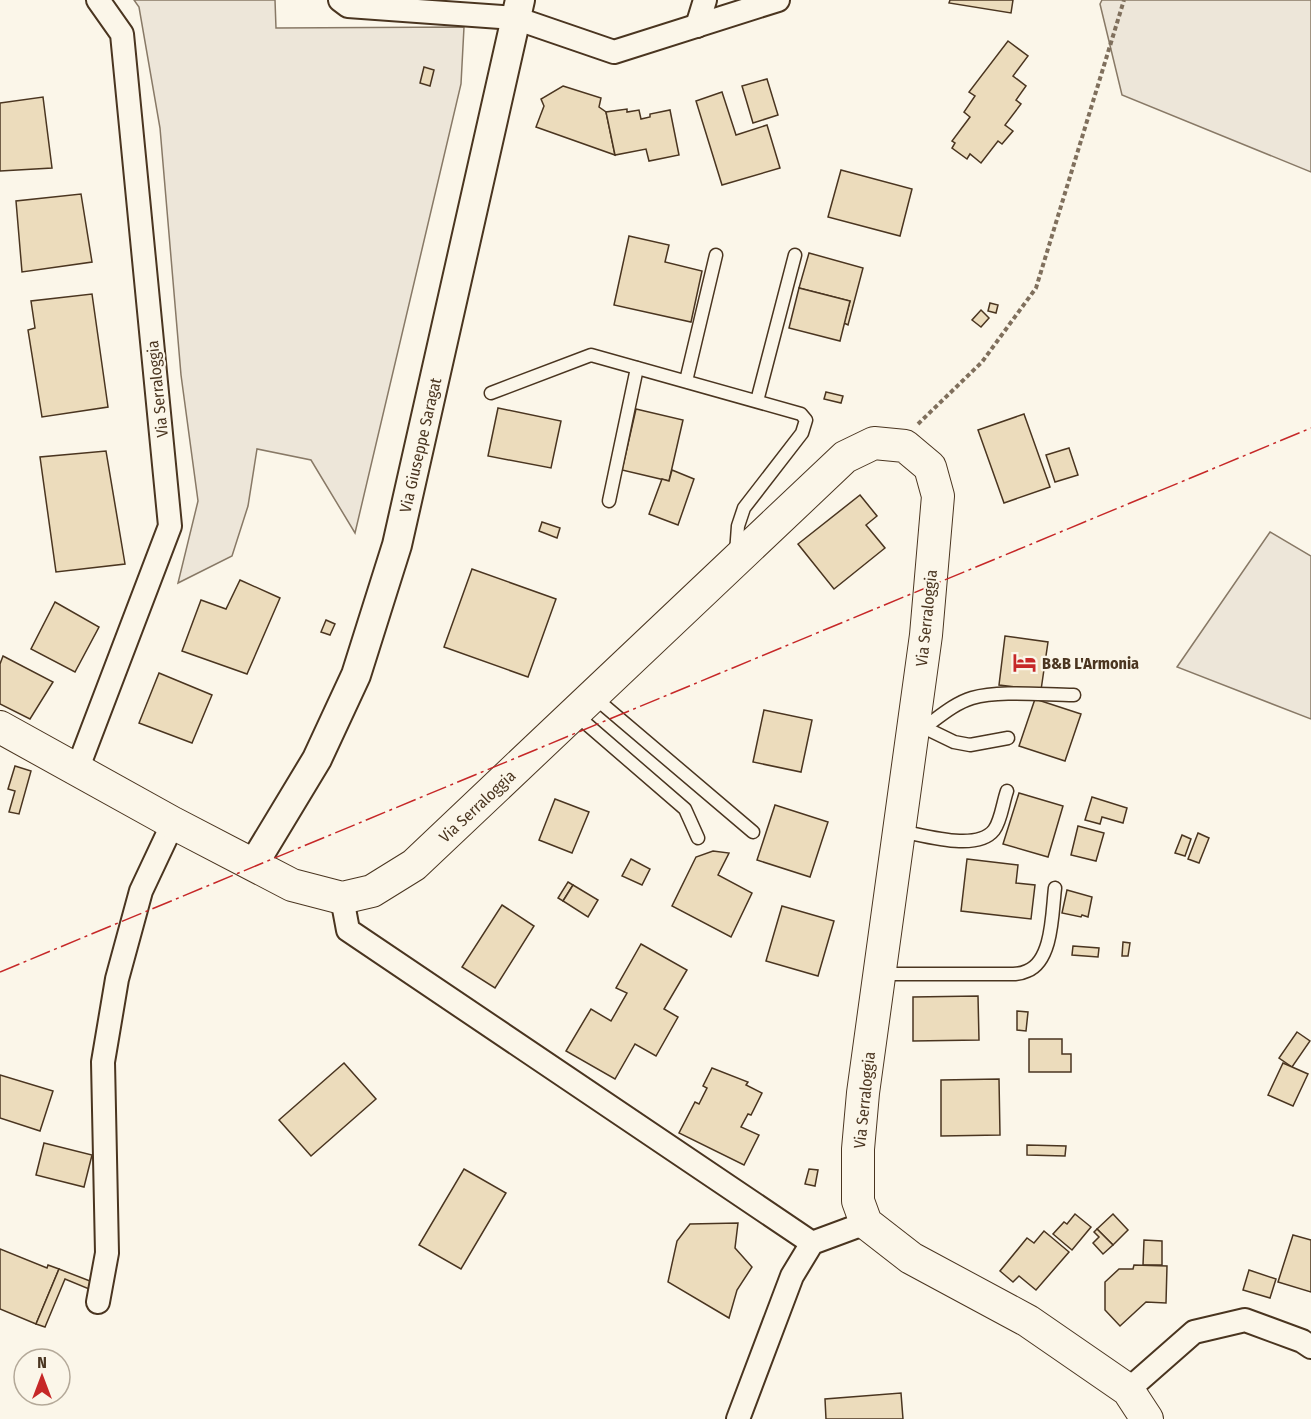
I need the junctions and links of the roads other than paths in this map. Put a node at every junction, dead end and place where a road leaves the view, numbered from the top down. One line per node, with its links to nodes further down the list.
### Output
1 (98, 0): 20 (street, Via Serraloggia)
2 (340, 0): 5 (street)
3 (705, 0): 6 (street)
4 (778, 0): 6 (street)
5 (517, 9): 6 (street); 26 (street, Via Giuseppe Saragat)
6 (697, 26)
7 (716, 255): 10 (lane)
8 (795, 255): 12 (lane)
9 (638, 368): 10 (lane); 11 (lane); 13 (lane)
10 (686, 381): 12 (lane)
11 (490, 393)
12 (757, 401): 14 (lane)
13 (609, 501)
14 (735, 561): 16 (main road, Via Serraloggia); 17 (main road, Via Serraloggia)
15 (1074, 695): 17 (lane)
16 (584, 705): 24 (lane); 25 (lane); 28 (main road, Via Serraloggia)
17 (919, 725): 19 (lane); 23 (main road, Via Serraloggia)
18 (0, 727): 20 (main road, Via Serraloggia)
19 (1008, 738)
20 (77, 770): 22 (main road, Via Serraloggia)
21 (1007, 791): 23 (lane)
22 (173, 823): 26 (main road, Via Serraloggia); 32 (street)
23 (899, 830): 29 (main road, Via Serraloggia)
24 (753, 832)
25 (698, 837)
26 (253, 865): 28 (main road, Via Serraloggia)
27 (1055, 888): 29 (lane)
28 (342, 898): 31 (street)
29 (879, 975): 30 (main road, Via Serraloggia)
30 (866, 1223): 31 (street); 34 (main road)
31 (812, 1243): 35 (street)
32 (98, 1302)
33 (1311, 1347): 34 (street)
34 (1128, 1390): 36 (main road)
35 (738, 1419)
36 (1147, 1419)

